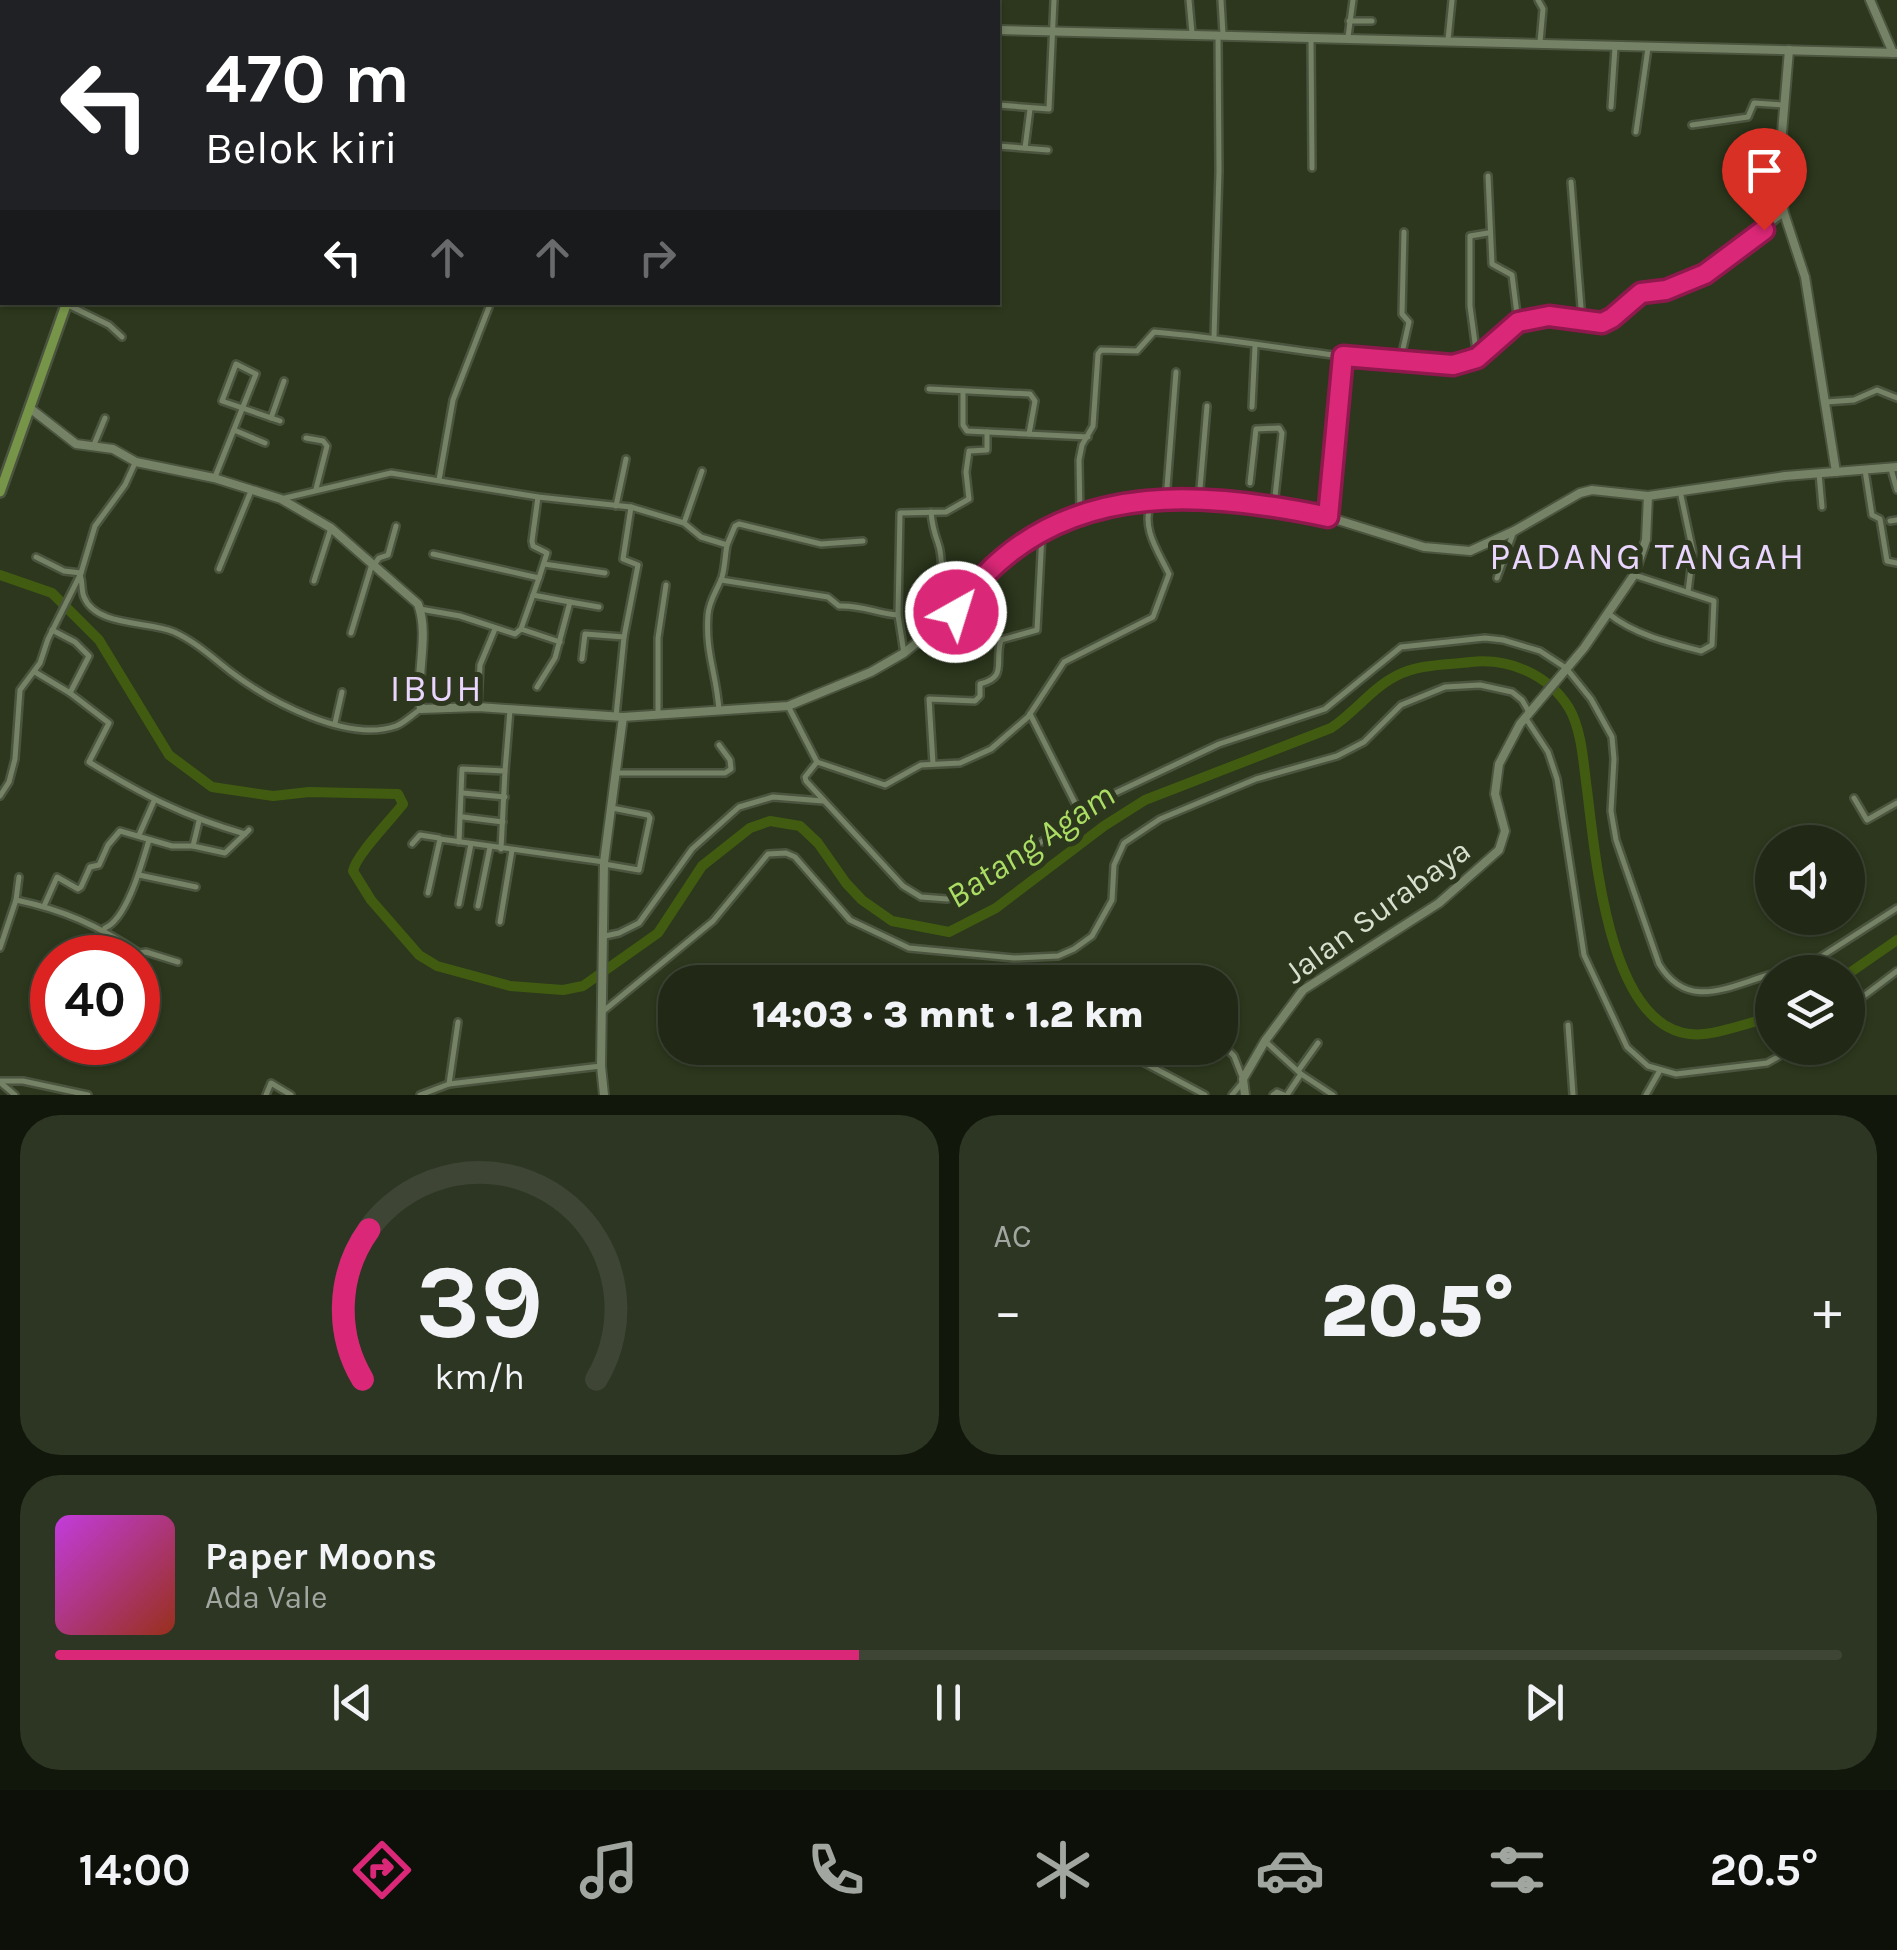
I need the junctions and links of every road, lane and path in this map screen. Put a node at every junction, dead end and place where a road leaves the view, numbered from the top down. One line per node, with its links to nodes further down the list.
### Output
1 (1054, 0): 11 (street)
2 (1189, 0): 12 (street)
3 (1221, 0): 13 (street)
4 (1353, 0): 8 (street)
5 (1452, 0): 16 (street)
6 (1538, 0): 17 (street)
7 (1870, 0): 21 (street)
8 (1349, 21): 9 (street); 15 (street)
9 (1372, 21)
10 (1000, 30): 11 (street)
11 (1055, 32): 12 (street); 25 (street)
12 (1192, 33): 13 (street)
13 (1220, 34): 14 (street); 43 (street)
14 (1312, 36): 15 (street); 31 (street)
15 (1348, 37): 16 (street)
16 (1448, 40): 17 (street)
17 (1540, 42): 18 (street)
18 (1616, 44): 19 (street); 24 (street)
19 (1648, 46): 20 (street); 27 (street)
20 (1789, 50): 21 (street); 23 (street)
21 (1895, 53)
22 (1000, 105): 25 (street)
23 (1784, 105): 26 (street); 34 (street)
24 (1611, 107)
25 (1030, 109): 29 (street)
26 (1692, 125)
27 (1636, 132)
28 (1000, 146): 29 (street)
29 (1025, 148): 30 (street)
30 (1048, 150)
31 (1312, 168)
32 (1488, 176): 36 (street)
33 (1571, 182): 40 (street)
34 (1784, 213): 40 (street); 53 (street)
35 (1404, 232): 47 (street)
36 (1490, 233): 41 (street); 46 (street)
37 (66, 305): 56 (main road)
38 (71, 305): 42 (street)
39 (491, 305): 76 (street)
40 (1582, 320): 41 (street)
41 (1518, 322): 46 (street)
42 (122, 337)
43 (1214, 337): 44 (street); 64 (street)
44 (1255, 346): 45 (street); 55 (street)
45 (1343, 356): 47 (street); 95 (street)
46 (1477, 358): 47 (street)
47 (1400, 362)
48 (1176, 372): 87 (street)
49 (284, 381): 59 (street)
50 (929, 389): 51 (street)
51 (964, 391): 62 (street); 63 (street)
52 (1897, 398): 53 (street)
53 (1826, 402): 73 (street)
54 (1207, 406): 88 (street)
55 (1252, 407)
56 (31, 409): 67 (street); 82 (main road)
57 (243, 409): 57 (street); 59 (street); 61 (street)
58 (105, 418): 67 (street)
59 (270, 418): 60 (street)
60 (280, 421)
61 (234, 430): 66 (street); 75 (street)
62 (987, 432): 63 (street); 93 (street)
63 (1030, 434): 64 (street)
64 (1088, 437): 94 (street)
65 (306, 438): 79 (street)
66 (265, 443)
67 (93, 448): 69 (street)
68 (626, 458): 89 (street)
69 (136, 462): 75 (street); 110 (street)
70 (1894, 467): 71 (street); 80 (street)
71 (1865, 470): 73 (street); 105 (street)
72 (702, 471): 96 (street)
73 (1836, 472): 74 (street)
74 (1819, 473): 81 (street); 92 (street)
75 (214, 478): 78 (street)
76 (439, 480): 79 (street); 84 (street)
77 (1250, 483): 90 (street)
78 (252, 488): 85 (street); 108 (street)
79 (316, 489): 85 (street)
80 (1897, 490)
81 (1680, 491): 83 (street); 117 (street)
82 (0, 492)
83 (1648, 496): 99 (street); 111 (street)
84 (538, 497): 89 (street); 107 (street)
85 (281, 499): 98 (street)
86 (1152, 500): 87 (street); 94 (street); 144 (street)
87 (1166, 500): 88 (street)
88 (1199, 500): 90 (street)
89 (616, 506): 91 (street)
90 (1274, 506): 95 (street)
91 (630, 507): 96 (street); 129 (street)
92 (1822, 508)
93 (931, 512): 122 (street); 124 (street)
94 (1080, 514): 100 (street)
95 (1328, 517): 99 (street)
96 (684, 524): 102 (street)
97 (396, 526): 106 (street)
98 (330, 528): 106 (street); 115 (street)
99 (1514, 531): 113 (street)
100 (1042, 534): 122 (street); 150 (street)
101 (863, 541): 102 (street)
102 (727, 545): 114 (street)
103 (432, 554): 112 (street)
104 (36, 558): 110 (street)
105 (1897, 563)
106 (373, 564): 121 (street); 128 (street)
107 (544, 564): 109 (street); 112 (street)
108 (219, 569)
109 (605, 573)
110 (81, 574): 127 (street); 147 (street)
111 (1634, 574): 117 (street); 123 (street)
112 (538, 578): 118 (street)
113 (1497, 578)
114 (721, 580): 124 (street); 142 (street)
115 (314, 582)
116 (666, 586): 145 (street)
117 (1688, 592): 123 (street)
118 (533, 595): 119 (street); 126 (street)
119 (570, 602): 120 (street); 130 (street)
120 (599, 607)
121 (420, 609): 125 (street); 141 (street)
122 (956, 612): 131 (street)
123 (1609, 614): 133 (street)
124 (898, 615): 131 (street)
125 (495, 628): 126 (street); 139 (street)
126 (521, 629): 130 (street)
127 (52, 630): 134 (street); 137 (street)
128 (351, 634)
129 (624, 637): 132 (street); 146 (street)
130 (560, 642): 135 (street)
131 (904, 653): 138 (street)
132 (582, 659)
133 (1566, 668): 143 (street); 161 (street); 194 (street)
134 (35, 672): 137 (street); 154 (street)
135 (537, 688)
136 (342, 692): 147 (street)
137 (70, 694): 158 (street)
138 (788, 706): 142 (street); 149 (street)
139 (478, 707): 140 (street); 141 (street)
140 (510, 708): 146 (street); 151 (street)
141 (421, 709): 147 (street)
142 (719, 711): 145 (street)
143 (1529, 712): 196 (street); 199 (street, Jalan Surabaya); 205 (street)
144 (1030, 714): 150 (street); 161 (street)
145 (658, 716): 146 (street)
146 (620, 717): 152 (street)
147 (335, 724)
148 (719, 745): 152 (street)
149 (817, 762): 150 (street); 157 (street)
150 (933, 764)
151 (505, 771): 153 (street); 155 (street)
152 (616, 773): 160 (street)
153 (462, 793): 155 (street); 162 (street)
154 (0, 796)
155 (505, 797): 164 (street)
156 (1854, 798): 159 (street)
157 (823, 801): 161 (street); 188 (street)
158 (154, 802): 163 (street); 165 (street)
159 (1897, 803)
160 (612, 808): 175 (street); 175 (street)
161 (1080, 813)
162 (462, 817): 164 (street); 168 (street)
163 (199, 821): 171 (street); 171 (street)
164 (503, 822): 173 (street)
165 (138, 836): 167 (street); 182 (street)
166 (440, 838): 168 (street); 169 (street); 179 (street)
167 (148, 840): 171 (street); 176 (street)
168 (459, 842): 170 (street)
169 (412, 844)
170 (471, 844): 172 (street); 181 (street)
171 (193, 846)
172 (490, 847): 173 (street); 183 (street)
173 (502, 849): 174 (street)
174 (512, 850): 175 (street); 185 (street)
175 (604, 863): 188 (street)
176 (139, 874): 178 (street); 186 (street)
177 (19, 876): 180 (street)
178 (196, 887)
179 (428, 893)
180 (16, 900): 182 (street); 189 (street)
181 (459, 904)
182 (44, 906): 186 (street)
183 (478, 906)
184 (1897, 908): 190 (street)
185 (500, 922)
186 (102, 928): 187 (street)
187 (111, 935)
188 (602, 936): 196 (street)
189 (0, 948)
190 (1824, 955)
191 (160, 956): 192 (street)
192 (178, 962)
193 (1897, 971): 195 (street)
194 (1755, 978)
195 (1865, 995)
196 (601, 1014): 204 (street)
197 (458, 1022): 209 (street)
198 (1568, 1025): 222 (street)
199 (1266, 1041): 206 (street); 207 (street, Jalan Surabaya)
200 (1318, 1043): 206 (street)
201 (1149, 1065): 216 (street)
202 (1237, 1065): 207 (street)
203 (1759, 1065): 205 (street)
204 (601, 1066): 209 (street); 215 (street)
205 (1660, 1071): 223 (street)
206 (1299, 1072): 220 (street); 221 (street)
207 (1242, 1081): 217 (street); 218 (street)
208 (0, 1082): 210 (street); 211 (street)
209 (449, 1084): 214 (street)
210 (15, 1095)
211 (88, 1095)
212 (266, 1095): 213 (street)
213 (291, 1095)
214 (420, 1095)
215 (604, 1095)
216 (1205, 1095)
217 (1232, 1095)
218 (1245, 1095)
219 (1273, 1095): 220 (street)
220 (1285, 1095)
221 (1332, 1095)
222 (1573, 1095)
223 (1646, 1095)

